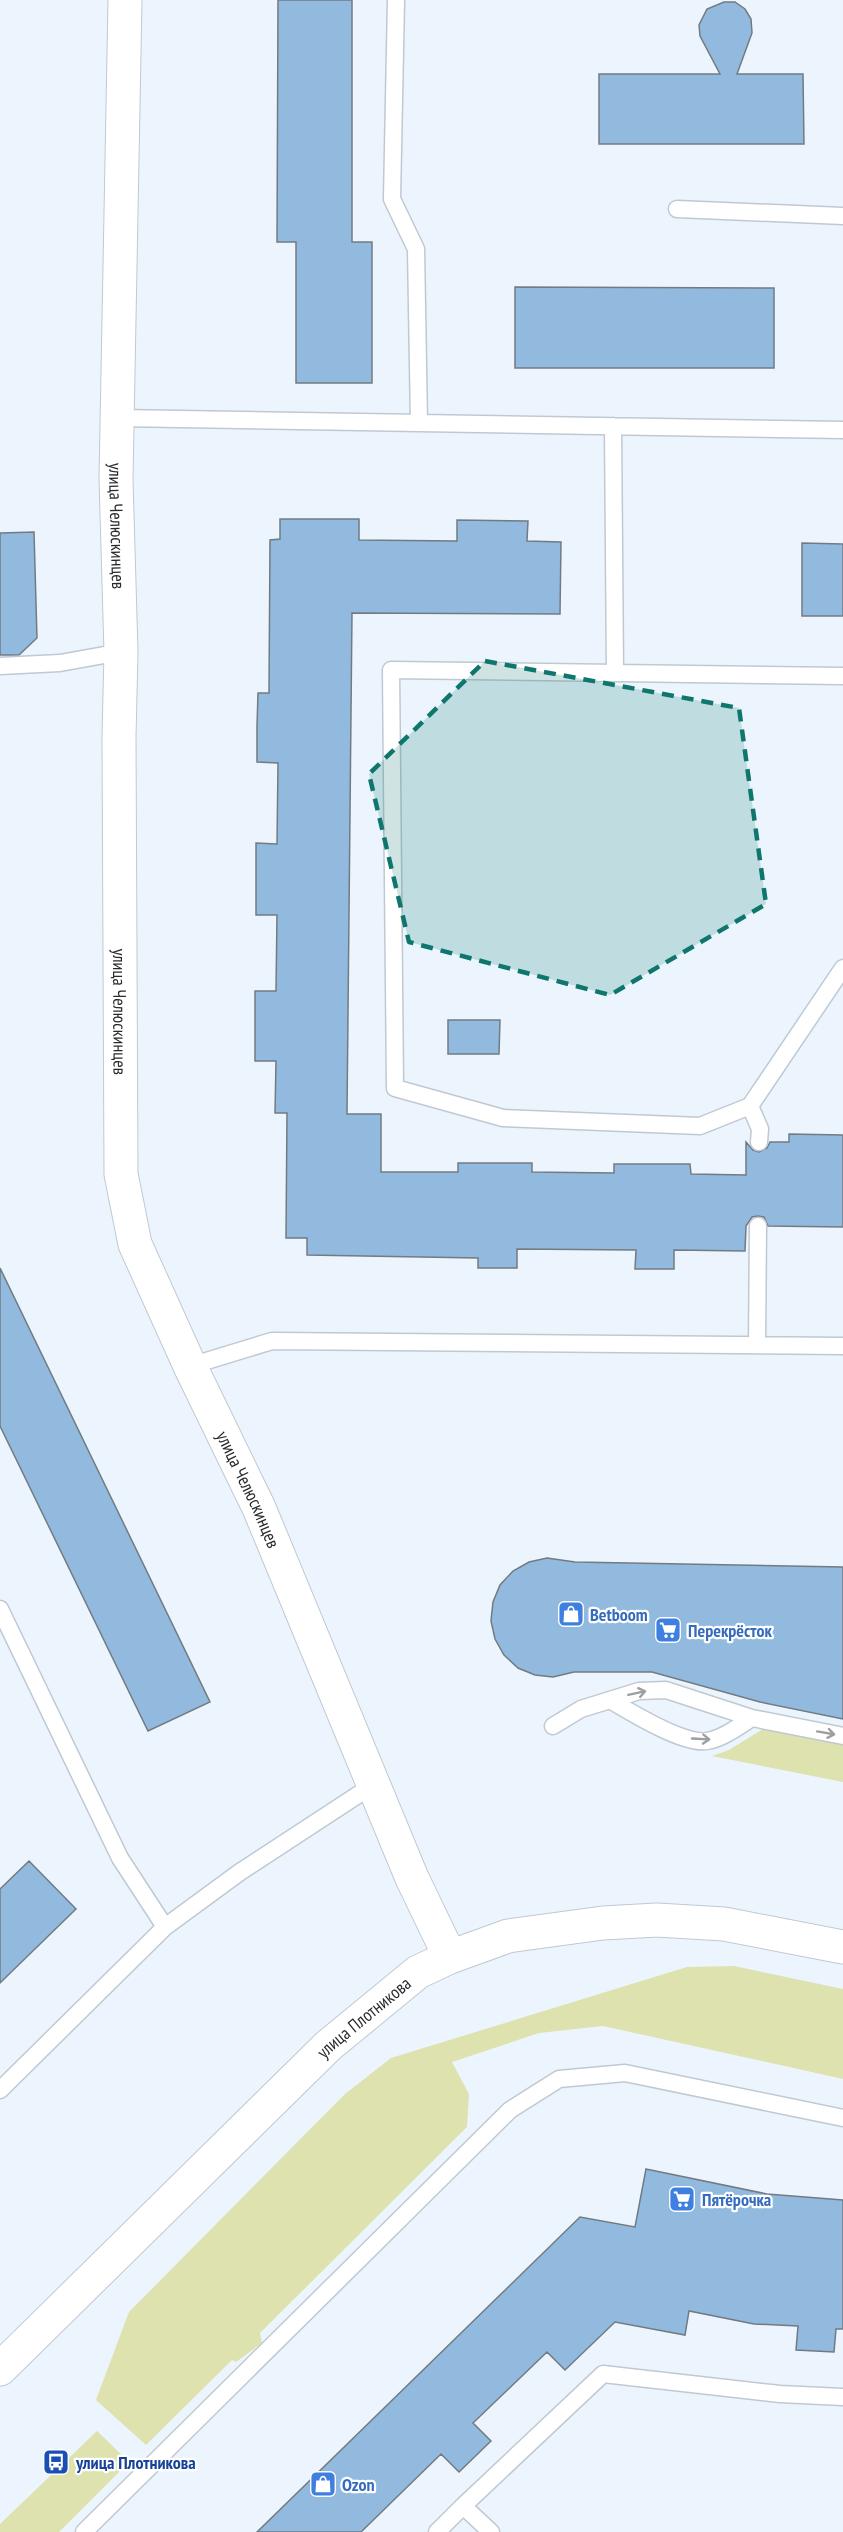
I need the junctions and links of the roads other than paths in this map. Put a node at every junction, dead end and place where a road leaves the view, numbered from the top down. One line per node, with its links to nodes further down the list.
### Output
1 (125, 0): 5 (street, улица Челюскинцев)
2 (396, 0): 6 (lane)
3 (677, 209): 4 (lane)
4 (843, 216)
5 (118, 418): 6 (lane); 9 (street, улица Челюскинцев)
6 (419, 423): 7 (lane)
7 (613, 426): 8 (lane); 11 (lane)
8 (843, 430)
9 (121, 652): 10 (lane); 19 (street, улица Челюскинцев)
10 (0, 666)
11 (615, 673): 12 (lane); 14 (lane)
12 (843, 676)
13 (843, 968): 14 (lane)
14 (750, 1106): 15 (lane)
15 (759, 1142)
16 (758, 1226): 17 (lane)
17 (757, 1345): 18 (lane); 19 (lane)
18 (843, 1346)
19 (190, 1366): 25 (street, улица Челюскинцев)
20 (0, 1609): 26 (lane)
21 (610, 1700): 22 (lane, one-way to 22); 22 (lane, one-way to 22); 23 (lane)
22 (752, 1718): 24 (lane, one-way to 24)
23 (553, 1726)
24 (843, 1736)
25 (373, 1785): 26 (lane); 28 (street, улица Челюскинцев)
26 (165, 1928): 29 (lane)
27 (843, 1947): 28 (street, улица Плотникова)
28 (450, 1957): 31 (street, улица Плотникова)
29 (0, 2090)
30 (843, 2118): 34 (lane)
31 (0, 2369)
32 (843, 2397): 33 (lane)
33 (463, 2506): 35 (lane); 36 (lane)
34 (84, 2532)
35 (437, 2532)
36 (491, 2532)

